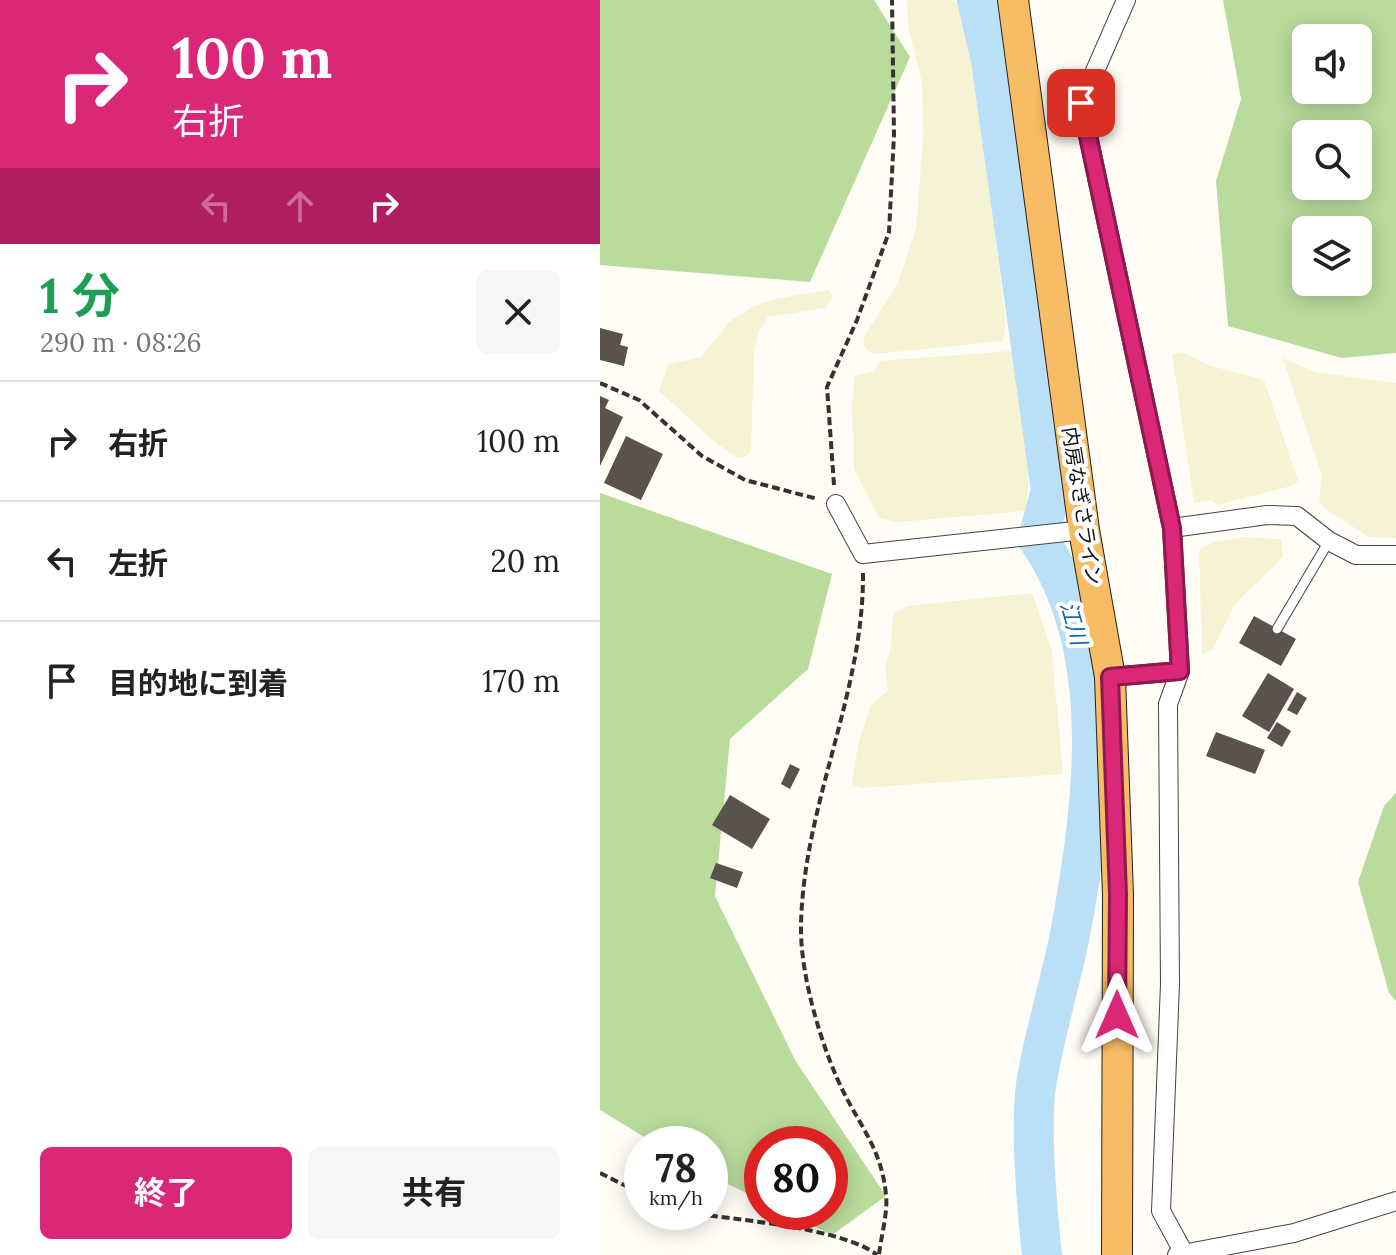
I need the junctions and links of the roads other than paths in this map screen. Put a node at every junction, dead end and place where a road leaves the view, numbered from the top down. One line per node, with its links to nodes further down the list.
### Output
1 (1013, 0): 5 (highway, 内房なぎさライン)
2 (1126, 0): 4 (street)
3 (836, 504): 5 (street)
4 (1172, 528): 6 (street); 9 (street)
5 (1084, 530): 10 (highway, 内房なぎさライン)
6 (1329, 541): 7 (street); 8 (lane)
7 (1396, 555)
8 (1277, 629)
9 (1180, 671): 10 (street); 12 (street)
10 (1110, 677): 13 (highway, 内房なぎさライン)
11 (1396, 1201): 12 (street)
12 (1181, 1254)
13 (1117, 1255)

